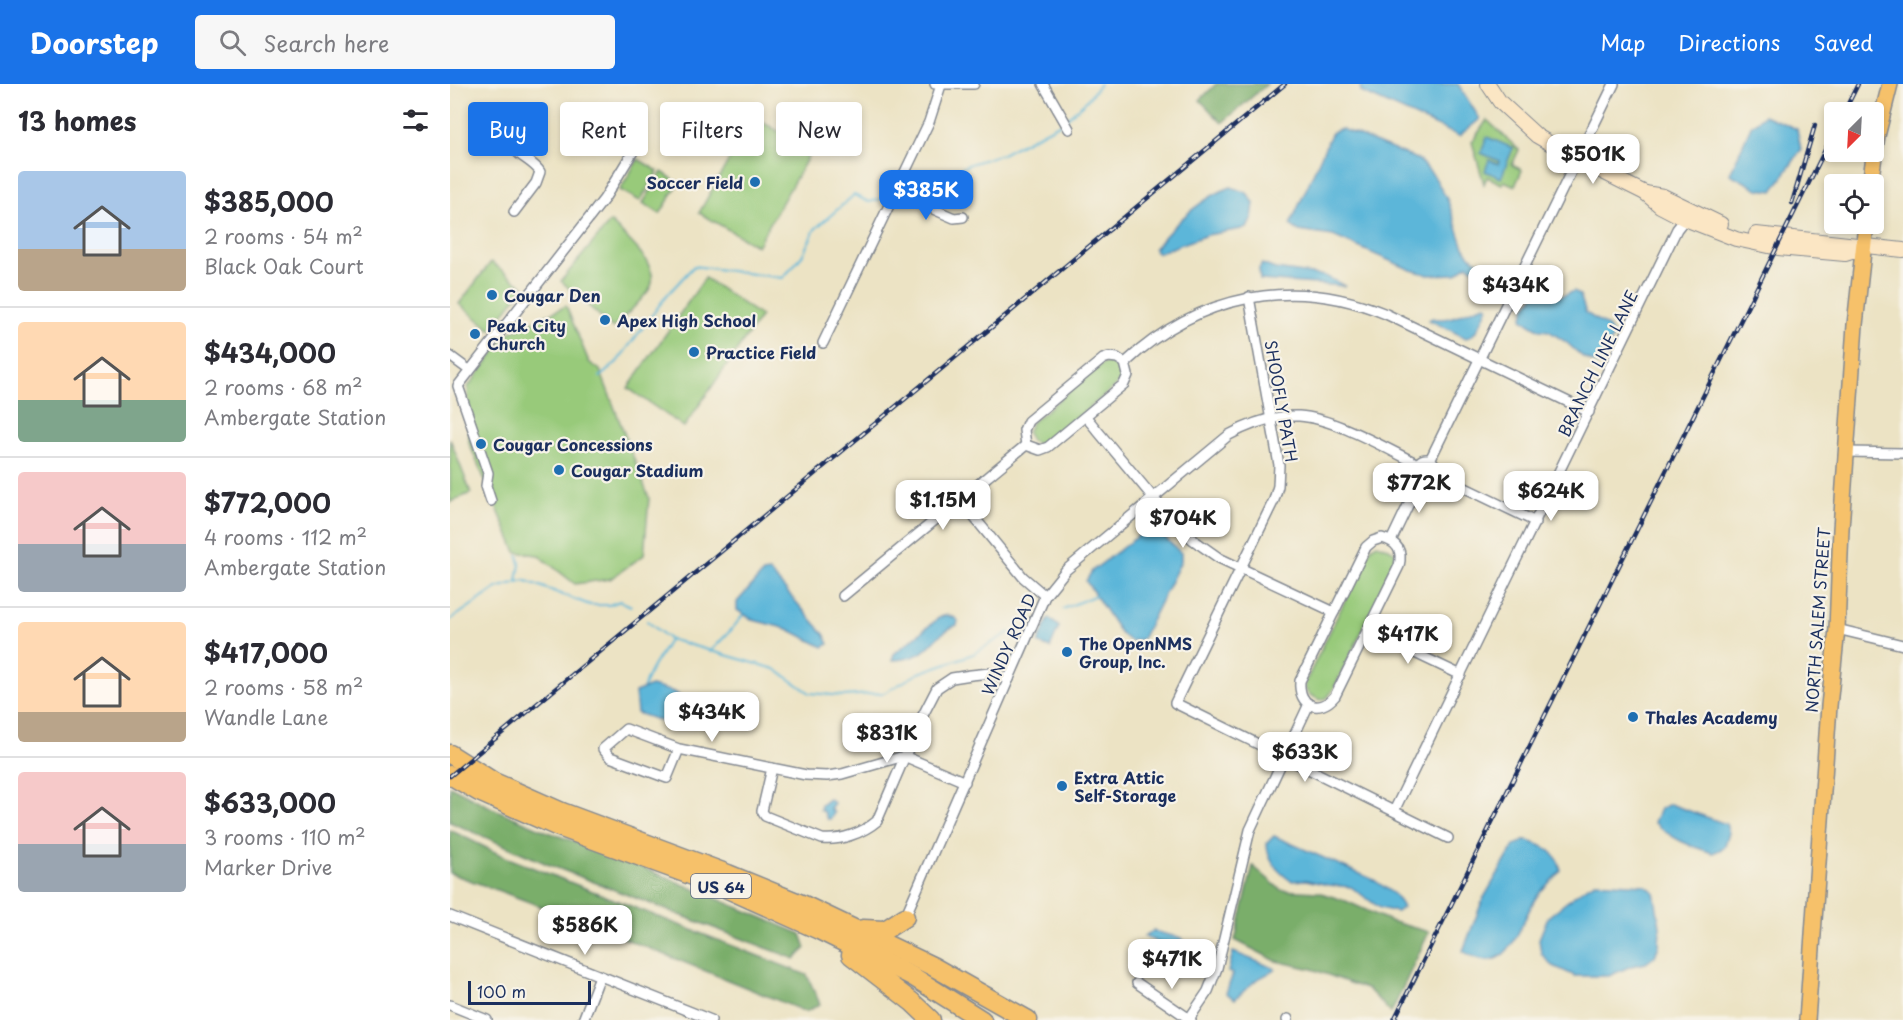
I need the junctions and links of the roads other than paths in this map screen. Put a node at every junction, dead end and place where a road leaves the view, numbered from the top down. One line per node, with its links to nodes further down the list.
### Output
1 (975, 84): 7 (street)
2 (1043, 84): 9 (street)
3 (1488, 84): 12 (main road)
4 (1604, 84): 8 (street)
5 (1614, 84): 8 (street)
6 (1890, 84): 13 (main road)
7 (938, 85): 14 (street)
8 (1608, 94): 12 (street)
9 (1069, 129)
10 (520, 156): 16 (street)
11 (630, 156): 27 (street)
12 (1577, 159): 15 (main road); 25 (street)
13 (1872, 174)
14 (894, 192): 17 (street); 23 (street)
15 (1645, 193): 18 (main road); 20 (main road)
16 (514, 212)
17 (963, 217)
18 (1685, 219): 20 (main road); 28 (street, BRANCH LINE LANE)
19 (1865, 234): 20 (main road, NORTH SALEM STREET)
20 (1864, 248): 21 (main road); 32 (main road, NORTH SALEM STREET)
21 (1903, 250)
22 (1249, 297): 25 (street); 26 (street); 30 (street, SHOOFLY PATH)
23 (823, 343)
24 (450, 356): 27 (street)
25 (1479, 359): 28 (street); 34 (street)
26 (1125, 363): 29 (street); 31 (street)
27 (469, 370): 40 (street)
28 (1589, 412): 41 (street, BRANCH LINE LANE)
29 (1086, 417): 31 (street); 38 (street)
30 (1270, 418): 35 (street, WINDY ROAD); 38 (street, WINDY ROAD); 43 (street, SHOOFLY PATH)
31 (1026, 445): 39 (street)
32 (1846, 452): 33 (street); 47 (main road, NORTH SALEM STREET)
33 (1903, 453)
34 (1430, 460): 35 (street); 36 (street)
35 (1418, 464): 37 (street)
36 (1434, 473): 37 (street); 41 (street)
37 (1422, 476): 42 (street)
38 (1153, 499): 43 (street); 45 (street, WINDY ROAD)
39 (960, 500): 44 (street); 45 (street)
40 (491, 501)
41 (1536, 522): 50 (street, BRANCH LINE LANE)
42 (1391, 541): 46 (street); 48 (street)
43 (1241, 569): 46 (street); 56 (street, SHOOFLY PATH)
44 (843, 596)
45 (1046, 596): 51 (street, WINDY ROAD)
46 (1334, 612): 52 (street)
47 (1837, 629): 49 (street); 77 (main road, NORTH SALEM STREET)
48 (1367, 630): 50 (street); 52 (street)
49 (1903, 643)
50 (1461, 675): 60 (street, BRANCH LINE LANE)
51 (1009, 679): 55 (street); 59 (street, WINDY ROAD)
52 (1309, 704): 56 (street)
53 (679, 750): 53 (street); 57 (street)
54 (450, 754): 64 (highway, US 64)
55 (904, 756): 57 (street); 57 (street); 59 (street)
56 (1284, 757): 60 (street); 70 (street)
57 (772, 768)
58 (450, 775): 65 (highway, US 64)
59 (965, 782): 63 (street, WINDY ROAD)
60 (1394, 811): 61 (street)
61 (1448, 837)
62 (450, 916): 67 (street)
63 (905, 917): 64 (highway); 66 (highway)
64 (844, 924): 66 (highway, US 64)
65 (819, 930): 74 (highway); 75 (highway, US 64)
66 (932, 966): 76 (highway, US 64)
67 (600, 976): 72 (street); 73 (street)
68 (1137, 983): 70 (street)
69 (450, 1005): 71 (street)
70 (1190, 1019)
71 (488, 1020)
72 (583, 1020)
73 (711, 1020)
74 (932, 1020)
75 (982, 1020)
76 (1028, 1020)
77 (1807, 1020)

